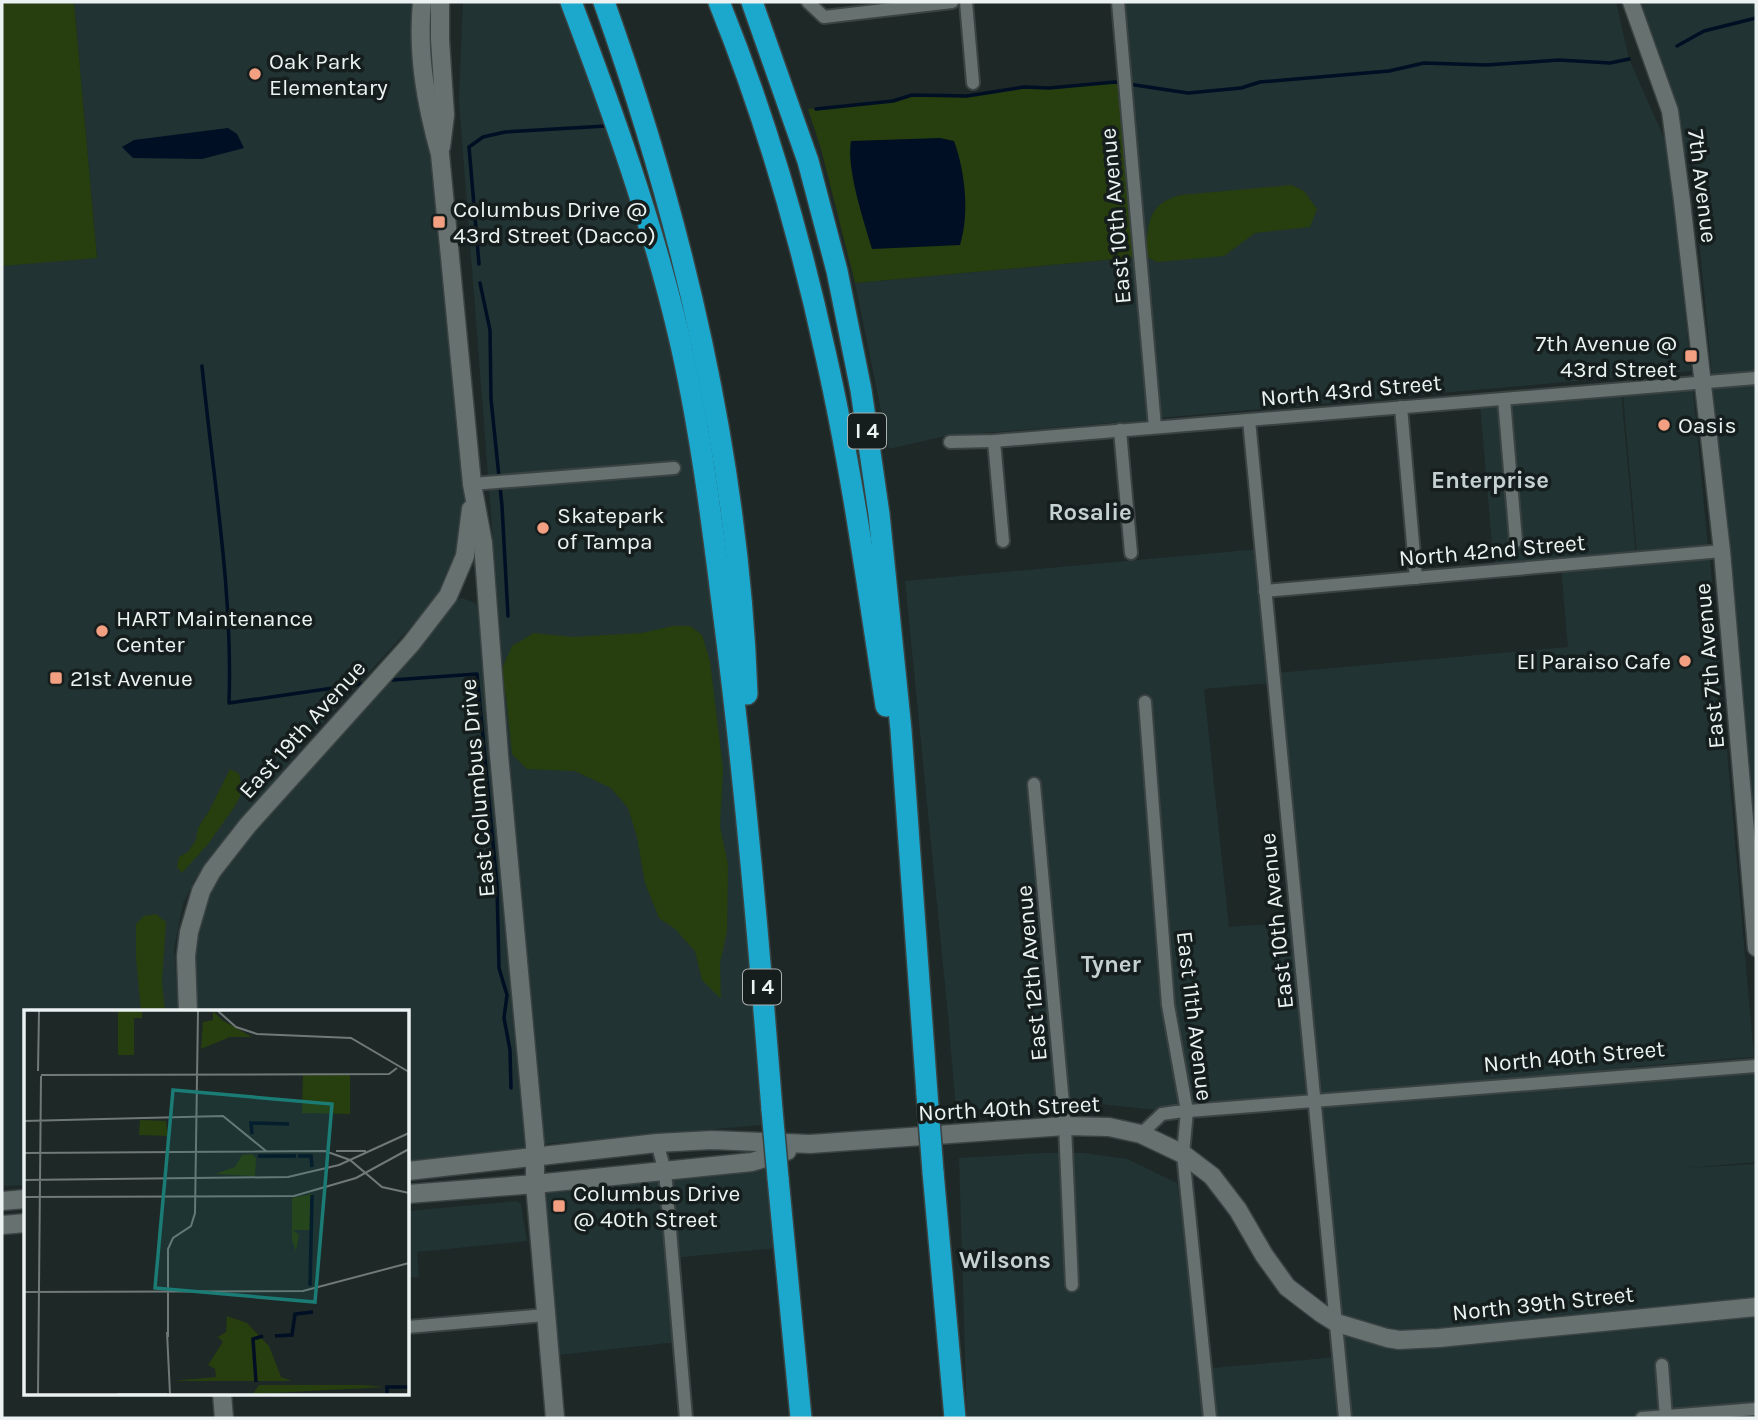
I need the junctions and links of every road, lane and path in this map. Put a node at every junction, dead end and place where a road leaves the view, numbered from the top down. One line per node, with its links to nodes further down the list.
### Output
1 (416, 2): 13 (main road)
2 (422, 2): 13 (main road, East Columbus Drive)
3 (440, 2): 15 (main road, East Columbus Drive)
4 (571, 2): 37 (highway, I 4)
5 (604, 2): 37 (highway)
6 (719, 2): 38 (highway)
7 (752, 2): 38 (highway, I 4)
8 (807, 2): 9 (street)
9 (951, 2)
10 (966, 2): 14 (street)
11 (1118, 2): 21 (street, East 10th Avenue)
12 (1631, 2): 17 (street, 7th Avenue)
13 (419, 33): 15 (main road, East Columbus Drive)
14 (973, 83)
15 (440, 154): 26 (main road, East Columbus Drive)
16 (1756, 378): 17 (street, North 43rd Street)
17 (1701, 382): 18 (street, North 43rd Street); 29 (street, East 7th Avenue)
18 (1504, 399): 19 (street, North 43rd Street); 28 (street)
19 (1401, 407): 20 (street, North 43rd Street); 31 (street)
20 (1249, 420): 21 (street, North 43rd Street); 33 (street, East 10th Avenue)
21 (1155, 427): 22 (street, North 43rd Street)
22 (1120, 430): 23 (street, North 43rd Street); 30 (street)
23 (994, 441): 24 (street, North 43rd Street); 27 (street)
24 (950, 442)
25 (674, 468): 26 (street)
26 (472, 484): 32 (main road, East 19th Avenue); 34 (main road, East Columbus Drive)
27 (1003, 541)
28 (1516, 541)
29 (1722, 551): 31 (street, North 42nd Street); 39 (street, East 7th Avenue)
30 (1131, 553)
31 (1416, 578): 33 (street, North 42nd Street)
32 (456, 582): 34 (main road); 40 (main road, East 19th Avenue)
33 (1265, 591): 42 (street, East 10th Avenue)
34 (486, 594): 49 (main road, East Columbus Drive)
35 (1145, 702): 43 (street, East 11th Avenue)
36 (1034, 784): 44 (street, East 12th Avenue)
37 (752, 864): 70 (highway, I 4, bridge)
38 (911, 874): 71 (highway, I 4, bridge)
39 (1756, 947)
40 (188, 1010)
41 (1756, 1066): 42 (street, North 40th Street)
42 (1315, 1102): 43 (street, North 40th Street); 61 (street, East 10th Avenue)
43 (1187, 1111): 45 (street, North 40th Street); 48 (street, East 11th Avenue)
44 (1065, 1126): 45 (main road, North 40th Street); 47 (main road, North 40th Street); 58 (street, East 12th Avenue)
45 (1141, 1134): 48 (main road, North 40th Street)
46 (657, 1143): 47 (main road, North 40th Street); 49 (main road, North 40th Street); 51 (street)
47 (810, 1144): 51 (main road, North 40th Street)
48 (1183, 1154): 61 (main road, North 40th Street); 72 (street, East 11th Avenue)
49 (534, 1157): 50 (main road, North 40th Street); 52 (main road, East Columbus Drive)
50 (410, 1171)
51 (665, 1171): 52 (main road, North 40th Street); 69 (street)
52 (535, 1184): 53 (main road, North 40th Street); 60 (main road, East Columbus Drive)
53 (410, 1194)
54 (24, 1199): 55 (main road)
55 (2, 1201)
56 (24, 1223): 57 (main road)
57 (2, 1225)
58 (1072, 1285)
59 (1756, 1307): 61 (main road, North 39th Street)
60 (546, 1315): 62 (street); 68 (main road, East Columbus Drive)
61 (1337, 1322): 73 (street, East 10th Avenue)
62 (410, 1327)
63 (1662, 1365): 66 (street)
64 (222, 1396): 67 (main road)
65 (1756, 1409): 66 (street)
66 (1666, 1417): 74 (street)
67 (224, 1418)
68 (555, 1418)
69 (687, 1418)
70 (801, 1418)
71 (955, 1418)
72 (1210, 1418)
73 (1345, 1418)
74 (1642, 1418)

